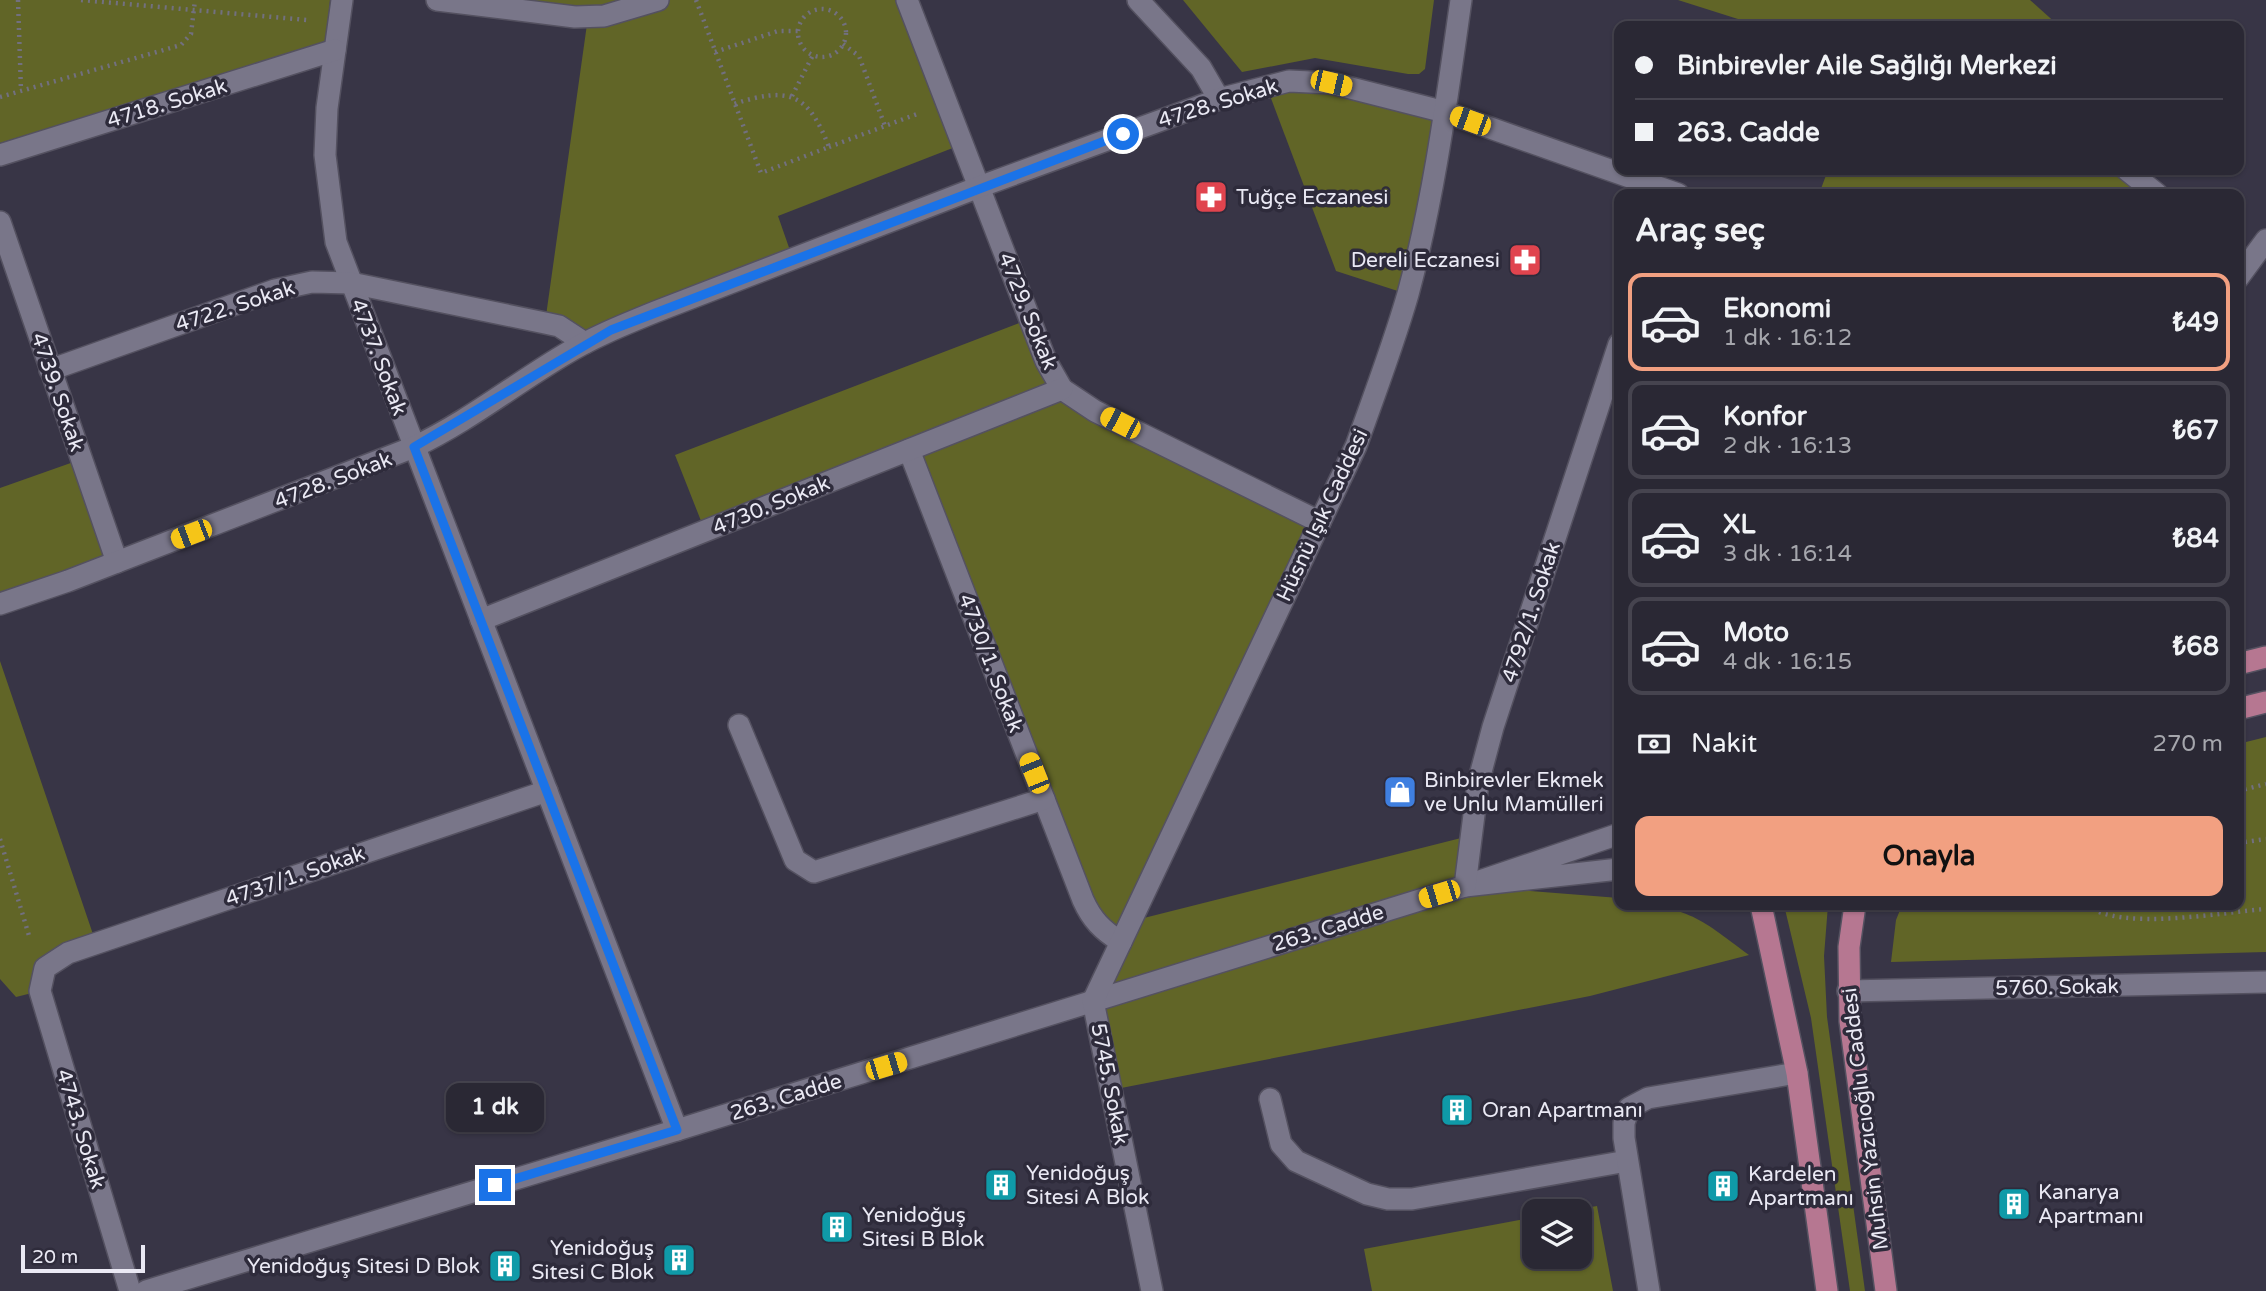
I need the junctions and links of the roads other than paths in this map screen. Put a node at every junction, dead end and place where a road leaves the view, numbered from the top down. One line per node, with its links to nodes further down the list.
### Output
1 (342, 0): 7 (street, 4737. Sokak)
2 (437, 0): 3 (street)
3 (658, 0)
4 (907, 0): 14 (street, 4729. Sokak)
5 (1138, 0): 8 (street)
6 (1461, 0): 9 (street, Hüsnü Işık Caddesi)
7 (335, 50): 10 (street, 4718. Sokak); 20 (street, 4737. Sokak)
8 (1219, 99): 9 (street, 4728. Sokak); 14 (street, 4728. Sokak)
9 (1445, 112): 11 (street, 4728. Sokak); 27 (street, Hüsnü Işık Caddesi)
10 (0, 155)
11 (1614, 172)
12 (1622, 175): 15 (street, 4728. Sokak)
13 (2133, 175): 16 (street)
14 (979, 187): 21 (street, 4728. Sokak); 24 (street, 4729. Sokak)
15 (1661, 189)
16 (2151, 189)
17 (0, 222): 23 (street, 4739. Sokak)
18 (2266, 240): 19 (street)
19 (2244, 265)
20 (351, 283): 21 (street, 4722. Sokak); 23 (street, 4722. Sokak); 25 (street, 4737. Sokak)
21 (585, 343): 25 (street, 4728. Sokak)
22 (1614, 359): 40 (street, 4792/1. Sokak)
23 (50, 370): 28 (street, 4739. Sokak)
24 (1062, 389): 26 (street, 4730. Sokak); 27 (street, 4729. Sokak)
25 (414, 447): 28 (street, 4728. Sokak); 30 (street, 4737. Sokak)
26 (909, 450): 30 (street, 4730. Sokak); 37 (street, 4730/1. Sokak)
27 (1320, 522): 43 (street, Hüsnü Işık Caddesi)
28 (117, 562): 29 (street, 4728. Sokak)
29 (0, 604)
30 (481, 620): 36 (street, 4737. Sokak)
31 (2266, 657): 32 (main road)
32 (2244, 662)
33 (2266, 702): 34 (main road)
34 (2244, 708)
35 (739, 725): 37 (street)
36 (547, 791): 44 (street, 4737/1. Sokak); 50 (street, 4737. Sokak)
37 (1044, 799): 43 (street, 4730/1. Sokak)
38 (1614, 836): 40 (street)
39 (1614, 870): 40 (street)
40 (1465, 886): 47 (street, 263. Cadde)
41 (1762, 910): 48 (main road)
42 (1855, 910): 46 (main road, Muhsin Yazıcıoğlu Caddesi)
43 (1121, 942): 47 (street, Hüsnü Işık Caddesi)
44 (46, 968): 52 (street, 4743. Sokak)
45 (2266, 982): 46 (street, 5760. Sokak)
46 (1848, 991): 57 (main road, Muhsin Yazıcıoğlu Caddesi)
47 (1093, 1001): 50 (street, 263. Cadde); 54 (street, 5745. Sokak)
48 (1797, 1073): 51 (street); 56 (main road)
49 (1270, 1099): 51 (street)
50 (677, 1130): 53 (street, 263. Cadde)
51 (1627, 1161): 55 (street)
52 (130, 1291)
53 (146, 1291)
54 (1152, 1291)
55 (1649, 1291)
56 (1827, 1291)
57 (1886, 1291)

